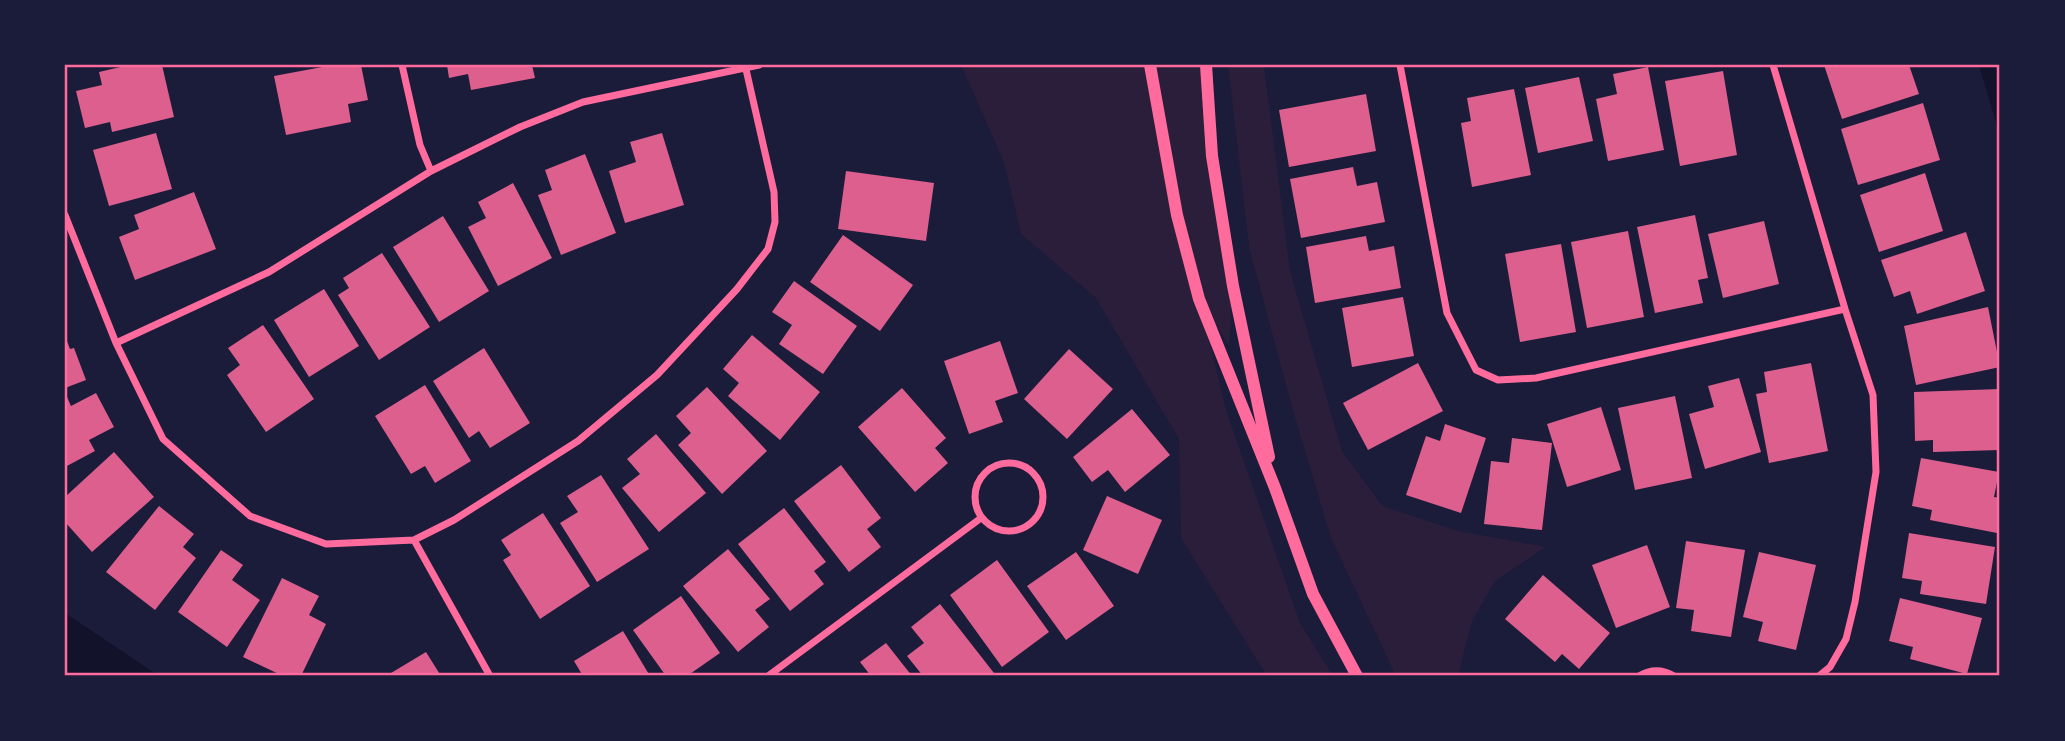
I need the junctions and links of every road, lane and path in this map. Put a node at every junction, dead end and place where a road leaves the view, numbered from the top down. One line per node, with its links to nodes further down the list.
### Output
1 (402, 65): 8 (street)
2 (759, 65): 7 (street)
3 (1150, 65): 12 (street)
4 (1206, 65): 12 (street)
5 (1400, 65): 10 (street)
6 (1773, 65): 10 (street)
7 (745, 66): 8 (street); 14 (street)
8 (431, 171): 11 (street)
9 (65, 215): 11 (street)
10 (1845, 309): 20 (street)
11 (116, 343): 14 (street)
12 (1275, 488): 17 (street)
13 (981, 518): 13 (street); 16 (street)
14 (414, 540): 15 (street)
15 (491, 676)
16 (768, 676)
17 (1357, 676)
18 (1639, 676): 19 (street)
19 (1674, 676)
20 (1819, 676)

